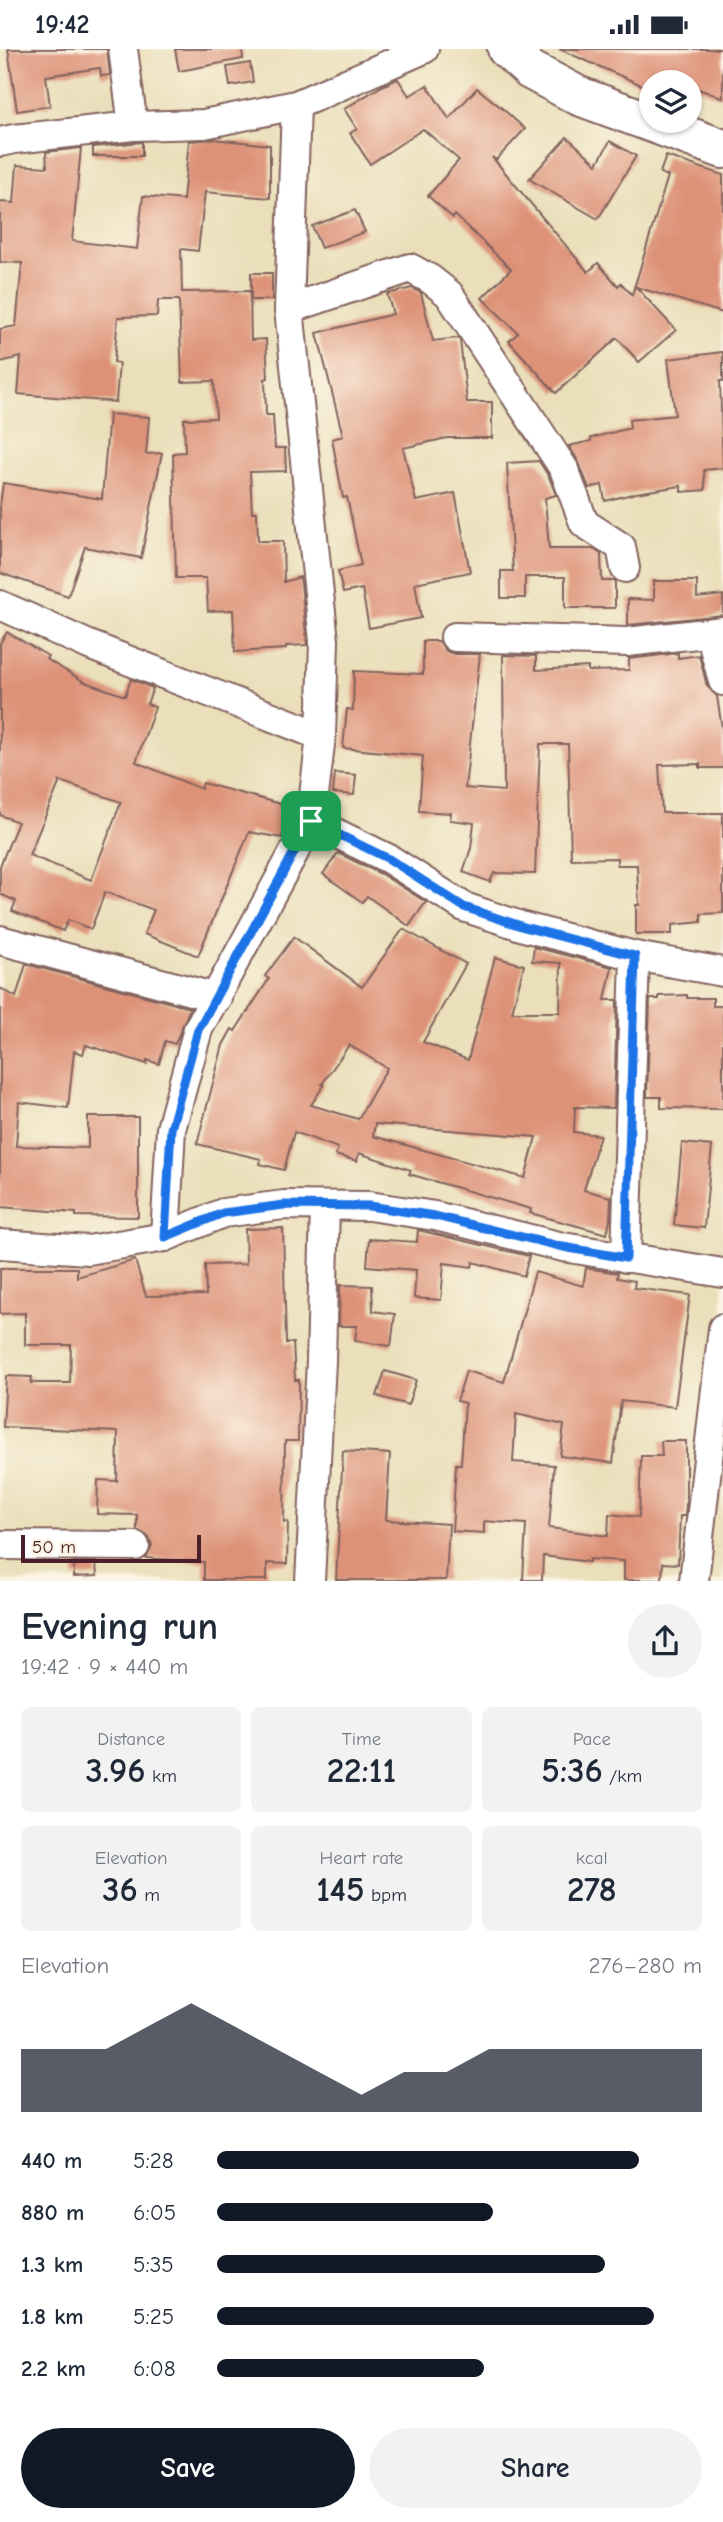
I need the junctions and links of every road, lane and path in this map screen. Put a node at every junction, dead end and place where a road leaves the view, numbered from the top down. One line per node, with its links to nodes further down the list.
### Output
1 (123, 49): 5 (street)
2 (424, 49): 4 (street)
3 (507, 49): 7 (street)
4 (296, 105): 5 (street); 8 (street)
5 (133, 126): 6 (street)
6 (0, 142)
7 (723, 149)
8 (289, 309): 9 (street); 14 (street)
9 (625, 568)
10 (0, 605): 14 (street)
11 (716, 632): 12 (street); 13 (street)
12 (455, 637)
13 (723, 681)
14 (321, 736): 15 (street)
15 (311, 821): 17 (street); 19 (street)
16 (0, 940): 19 (street)
17 (635, 956): 18 (street); 23 (street)
18 (723, 972)
19 (217, 998): 21 (street)
20 (325, 1206): 21 (street); 23 (street); 28 (street)
21 (165, 1237): 22 (street)
22 (0, 1244)
23 (626, 1258): 24 (street)
24 (723, 1273)
25 (723, 1328): 29 (street)
26 (0, 1545): 27 (street)
27 (135, 1546)
28 (310, 1580)
29 (694, 1580)

